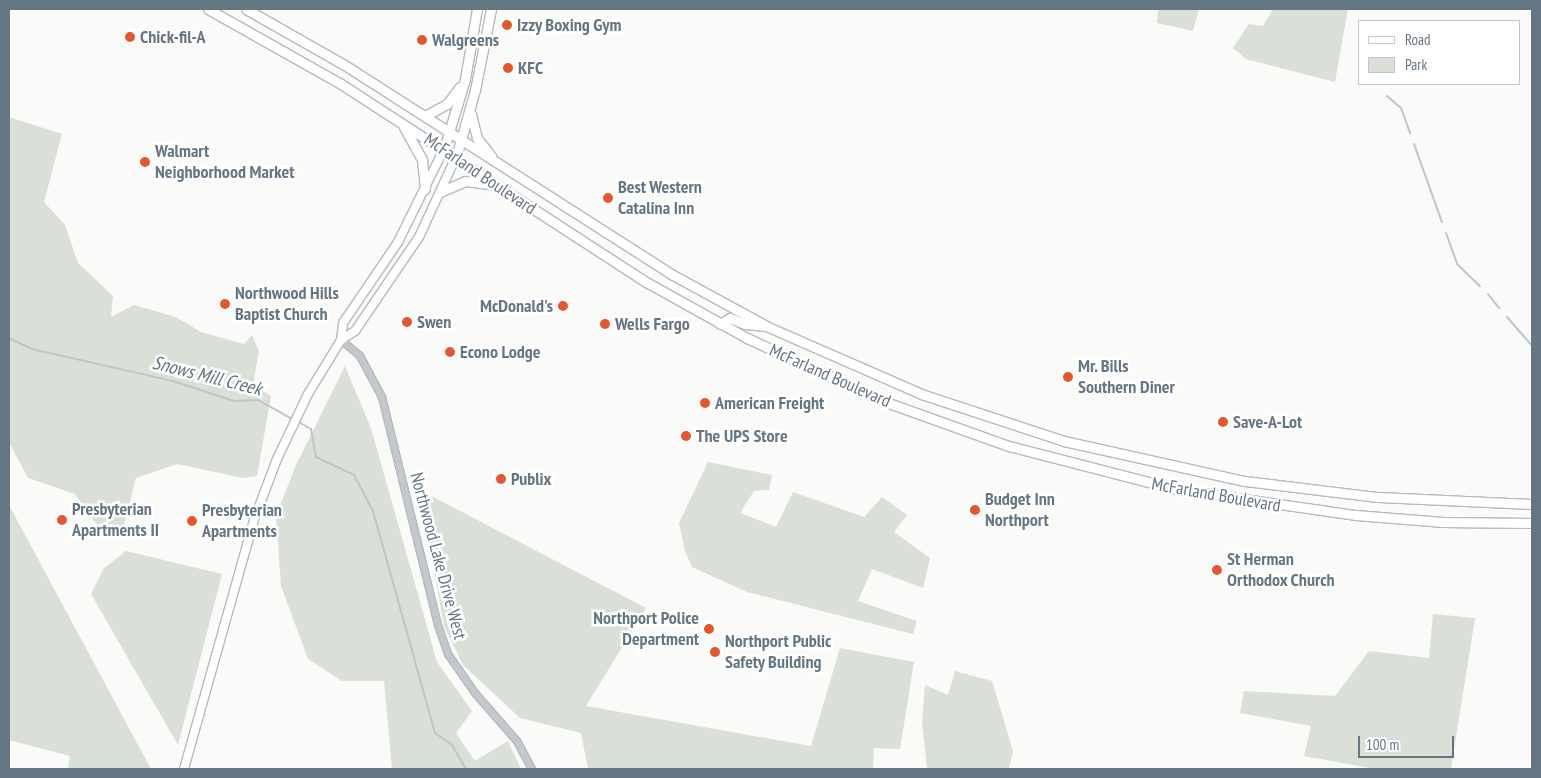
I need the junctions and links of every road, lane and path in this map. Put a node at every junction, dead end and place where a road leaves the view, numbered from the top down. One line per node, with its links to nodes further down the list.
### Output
1 (208, 9): 8 (highway, McFarland Boulevard)
2 (246, 9): 7 (highway, McFarland Boulevard)
3 (477, 9): 5 (highway)
4 (491, 9): 6 (highway)
5 (465, 79): 7 (highway); 9 (highway)
6 (470, 109): 10 (highway); 13 (highway)
7 (425, 116): 9 (highway, McFarland Boulevard)
8 (401, 122): 11 (highway, McFarland Boulevard); 15 (highway)
9 (451, 133): 10 (highway, McFarland Boulevard); 11 (highway)
10 (462, 140): 12 (highway); 13 (highway, McFarland Boulevard)
11 (444, 149): 12 (highway, McFarland Boulevard); 15 (main road)
12 (456, 157): 14 (highway, McFarland Boulevard); 16 (main road)
13 (497, 163): 18 (highway, McFarland Boulevard)
14 (496, 186): 16 (highway); 17 (highway, McFarland Boulevard)
15 (426, 189): 19 (main road)
16 (442, 191): 19 (main road)
17 (720, 324): 18 (highway); 21 (highway, McFarland Boulevard)
18 (766, 326): 20 (highway, McFarland Boulevard)
19 (340, 340): 22 (main road); 23 (street, Northwood Lake Drive West)
20 (1532, 504)
21 (1532, 523)
22 (184, 769)
23 (532, 769)

